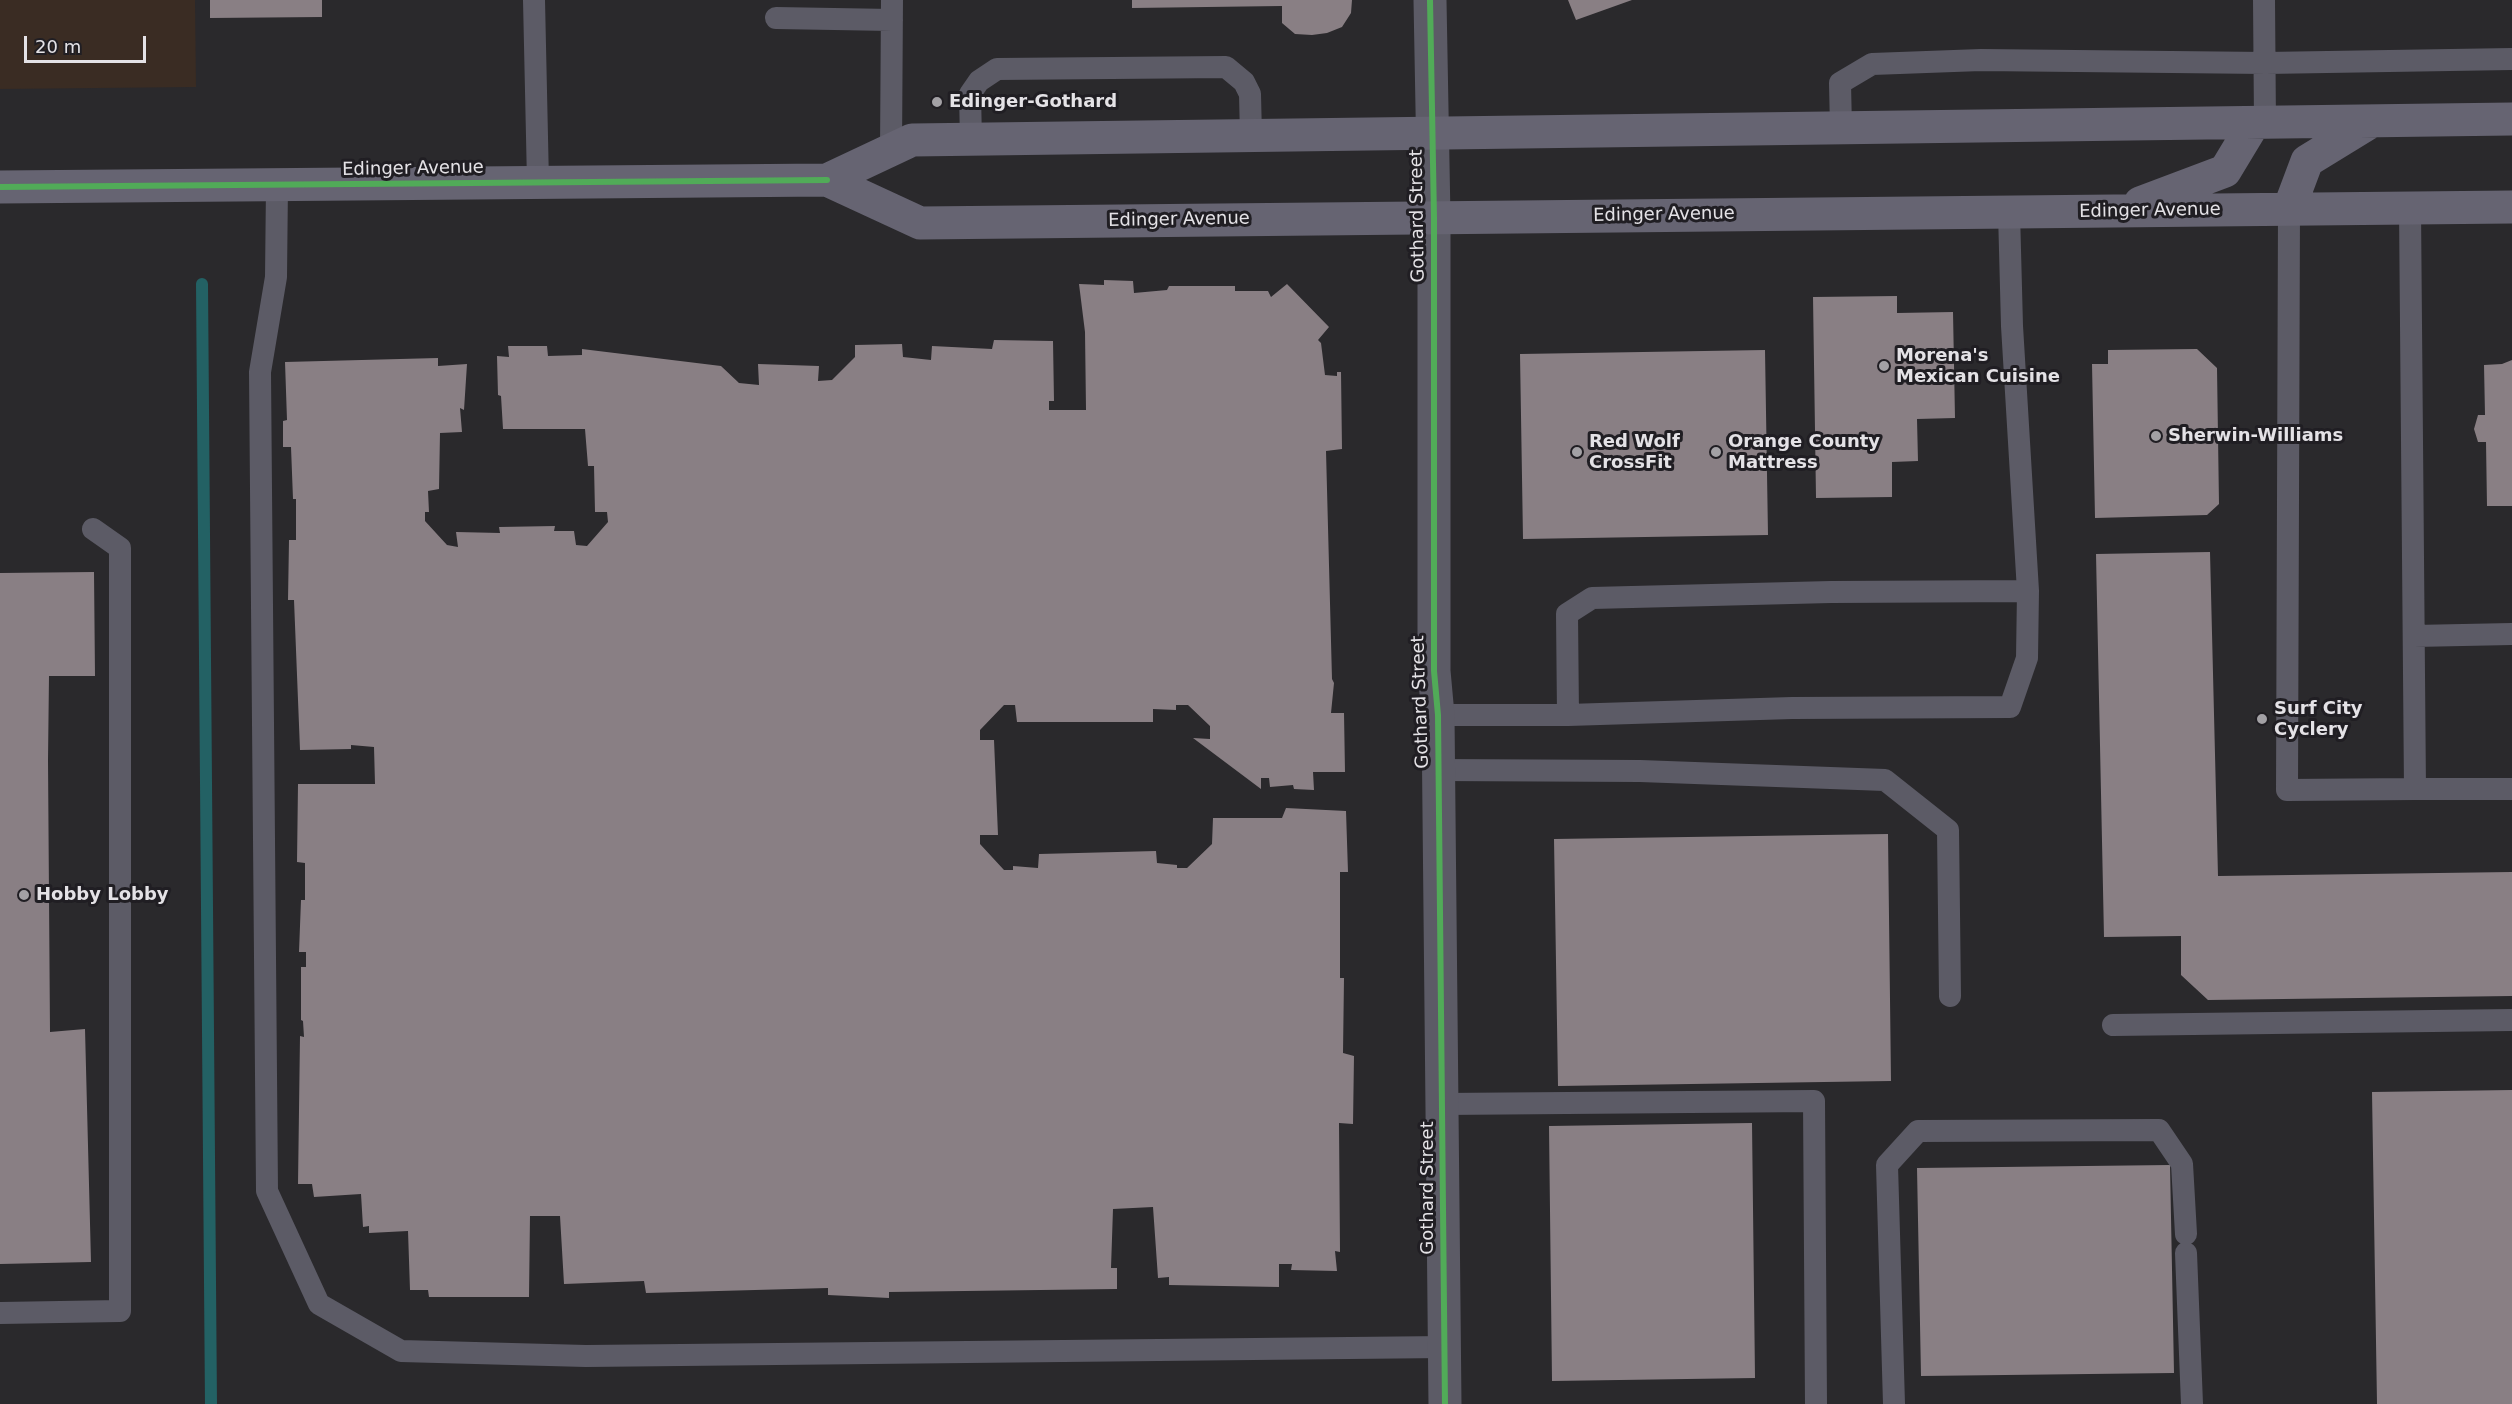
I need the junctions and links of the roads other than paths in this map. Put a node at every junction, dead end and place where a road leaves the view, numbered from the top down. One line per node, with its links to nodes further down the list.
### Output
1 (534, 0): 17 (lane)
2 (1430, 0): 12 (street, Gothard Street)
3 (2264, 0): 7 (lane)
4 (892, 10): 5 (lane); 15 (lane)
5 (776, 18)
6 (2512, 59): 7 (lane)
7 (2266, 63): 9 (lane); 11 (lane)
8 (2512, 119): 10 (main road, Edinger Avenue)
9 (2260, 123): 10 (main road, Edinger Avenue); 11 (main road, Edinger Avenue); 23 (main road)
10 (2370, 123): 22 (main road)
11 (1841, 128): 12 (main road, Edinger Avenue)
12 (1432, 135): 13 (main road, Edinger Avenue); 25 (street, Gothard Street)
13 (1251, 136): 14 (main road, Edinger Avenue); 14 (lane)
14 (971, 140): 15 (main road, Edinger Avenue)
15 (891, 150): 16 (main road, Edinger Avenue)
16 (826, 180): 17 (main road, Edinger Avenue); 25 (main road, Edinger Avenue)
17 (538, 182): 18 (main road, Edinger Avenue)
18 (277, 185): 19 (main road, Edinger Avenue); 40 (lane)
19 (0, 187)
20 (2512, 207): 21 (main road, Edinger Avenue)
21 (2410, 208): 22 (main road, Edinger Avenue); 29 (lane)
22 (2289, 209): 23 (main road, Edinger Avenue); 33 (lane)
23 (2119, 211): 24 (main road, Edinger Avenue)
24 (2009, 212): 25 (main road, Edinger Avenue); 27 (lane)
25 (1434, 217): 31 (street, Gothard Street)
26 (93, 529): 39 (lane)
27 (2028, 591): 30 (lane); 30 (lane)
28 (2512, 634): 29 (lane)
29 (2414, 636): 33 (lane)
30 (1568, 715): 31 (lane)
31 (1438, 716): 32 (street, Gothard Street)
32 (1438, 770): 35 (lane); 38 (street, Gothard Street)
33 (2415, 789): 34 (lane)
34 (2512, 789)
35 (1950, 996)
36 (2512, 1020): 37 (lane)
37 (2113, 1025)
38 (1443, 1104): 40 (street, Gothard Street); 42 (lane)
39 (0, 1313)
40 (1444, 1347): 41 (street, Gothard Street)
41 (1445, 1404)
42 (1816, 1404)
43 (1894, 1404): 44 (lane)
44 (2192, 1404)

